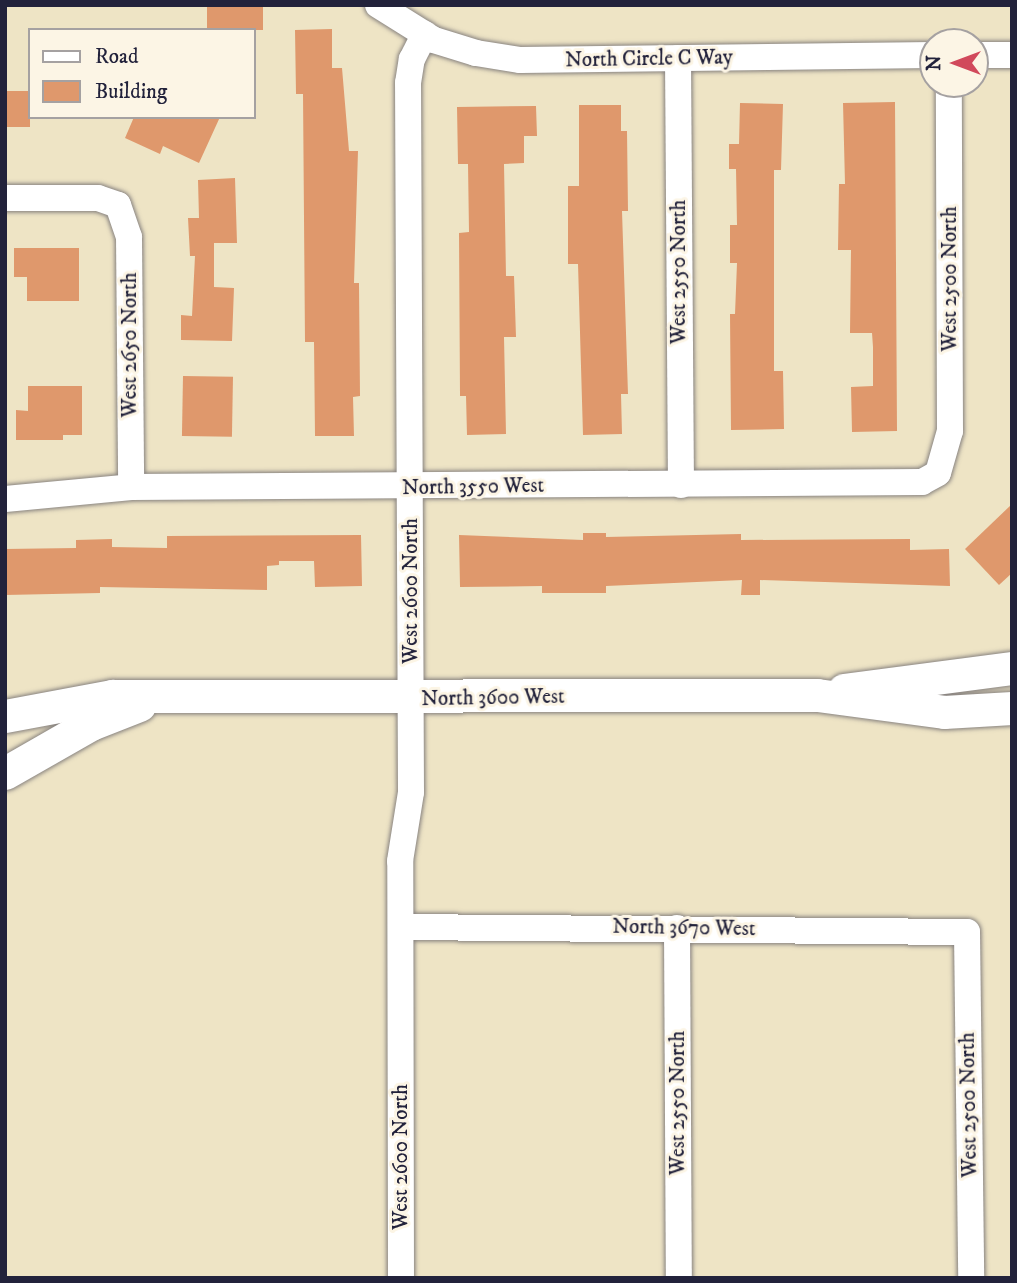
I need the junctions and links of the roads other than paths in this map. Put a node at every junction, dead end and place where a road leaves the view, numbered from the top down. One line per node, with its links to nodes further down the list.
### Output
1 (378, 5): 2 (street, North Circle C Way)
2 (425, 33): 6 (street, North Circle C Way); 12 (street, West 2600 North)
3 (919, 55): 6 (street, North Circle C Way)
4 (989, 55): 5 (street)
5 (1012, 55)
6 (678, 58): 10 (street, West 2550 North)
7 (949, 98): 9 (street, West 2500 North)
8 (5, 198): 11 (street, West 2650 North)
9 (938, 473): 10 (street, North 3550 West)
10 (681, 485): 12 (street, North 3550 West)
11 (131, 487): 12 (street, North 3550 West); 13 (street, North 3550 West)
12 (410, 488): 16 (street, West 2600 North)
13 (5, 499)
14 (1012, 668): 15 (street, North 3600 West)
15 (817, 695): 16 (street, North 3600 West); 18 (street, North 3600 West)
16 (411, 698): 17 (street, North 3600 West); 21 (street, West 2600 North)
17 (169, 699): 19 (street, North 3600 West); 20 (street, North 3600 West)
18 (1012, 708)
19 (5, 716)
20 (5, 773)
21 (401, 927): 22 (street, North 3670 West); 24 (street, West 2600 North)
22 (677, 928): 23 (street, North 3670 West); 25 (street, West 2550 North)
23 (967, 932): 26 (street, West 2500 North)
24 (401, 1278)
25 (679, 1278)
26 (971, 1278)

